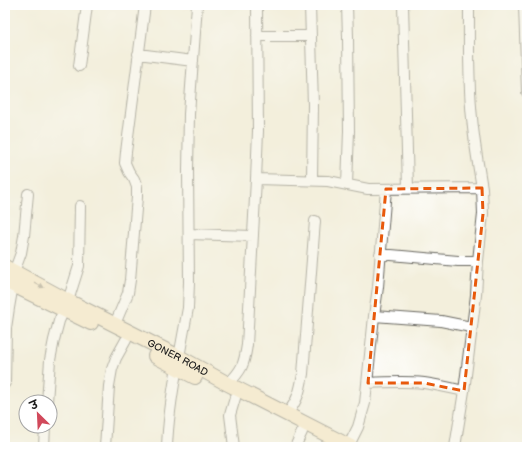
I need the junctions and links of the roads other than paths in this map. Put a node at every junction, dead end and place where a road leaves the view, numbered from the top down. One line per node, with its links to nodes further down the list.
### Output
1 (87, 5): 14 (street)
2 (145, 5): 12 (street)
3 (197, 5): 13 (street)
4 (257, 5): 10 (street)
5 (310, 5): 11 (street)
6 (347, 5): 18 (street)
7 (403, 5): 19 (street)
8 (469, 5): 20 (street)
9 (524, 5): 15 (street)
10 (257, 36): 11 (street); 16 (street)
11 (311, 36): 17 (street)
12 (138, 54): 13 (street); 32 (street)
13 (193, 61): 25 (street)
14 (79, 66)
15 (527, 92)
16 (256, 179): 17 (street); 26 (street)
17 (312, 180): 18 (street)
18 (347, 185): 21 (street)
19 (408, 188): 20 (street); 21 (street)
20 (482, 188): 28 (street)
21 (386, 189): 27 (street)
22 (28, 194): 29 (street)
23 (80, 206): 30 (street)
24 (314, 221): 42 (street)
25 (189, 234): 26 (street); 35 (street)
26 (253, 236): 38 (street)
27 (380, 254): 28 (street); 31 (street)
28 (478, 261): 33 (street)
29 (10, 276): 30 (street, GONER ROAD); 36 (street)
30 (66, 305): 32 (street, GONER ROAD); 34 (street, GONER ROAD); 40 (street)
31 (374, 316): 33 (street); 37 (street)
32 (115, 324): 35 (street, GONER ROAD)
33 (471, 327): 39 (street)
34 (126, 340): 35 (street, GONER ROAD); 46 (street)
35 (178, 362): 38 (street, GONER ROAD); 41 (street, GONER ROAD); 47 (street)
36 (5, 383)
37 (368, 383): 39 (street); 51 (street)
38 (228, 384): 42 (street, GONER ROAD)
39 (464, 391): 52 (street)
40 (48, 394)
41 (235, 398): 43 (street, GONER ROAD); 48 (street)
42 (287, 414): 51 (street, GONER ROAD)
43 (302, 432): 49 (street); 50 (street, GONER ROAD)
44 (45, 434): 45 (street)
45 (44, 447)
46 (105, 447)
47 (167, 447)
48 (234, 447)
49 (295, 447)
50 (333, 447)
51 (349, 447)
52 (455, 447)

